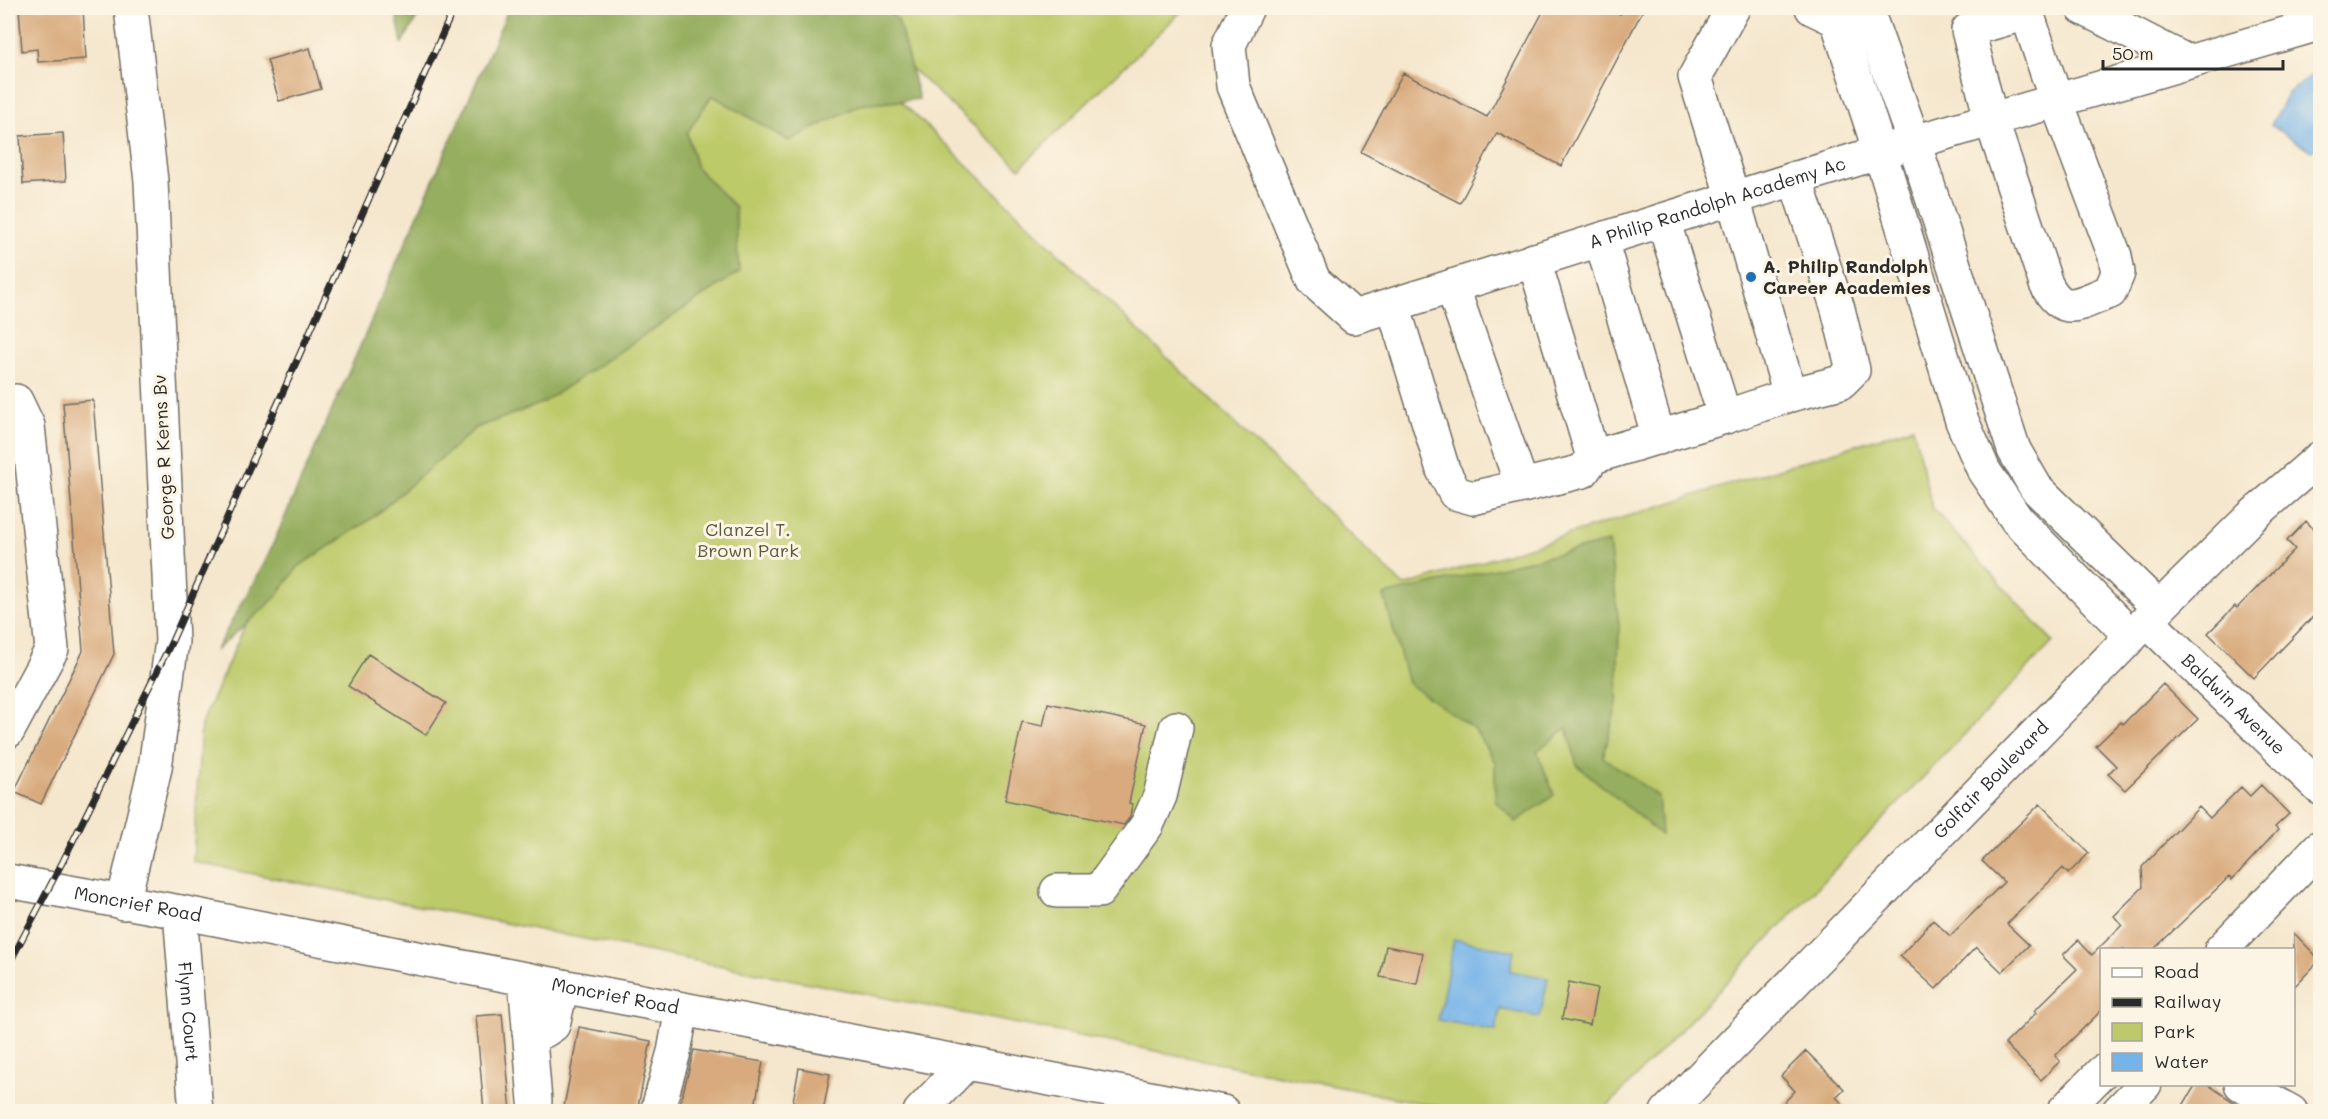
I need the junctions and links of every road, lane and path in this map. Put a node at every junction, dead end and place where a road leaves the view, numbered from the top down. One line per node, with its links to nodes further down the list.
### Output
1 (131, 8): 34 (main road, George R Kerns Bv)
2 (1247, 8): 19 (main road, A Philip Randolph Academy Ac)
3 (1733, 8): 14 (main road)
4 (2083, 8): 8 (main road)
5 (2028, 10): 9 (main road); 10 (main road)
6 (1845, 11): 11 (main road); 12 (main road)
7 (2320, 22): 8 (main road)
8 (2188, 62): 9 (main road)
9 (2056, 100): 10 (main road); 10 (main road)
10 (1991, 119): 11 (main road)
11 (1914, 142): 12 (main road, A Philip Randolph Academy Ac); 27 (main road)
12 (1880, 152): 13 (main road, A Philip Randolph Academy Ac); 27 (main road)
13 (1795, 178): 14 (main road, A Philip Randolph Academy Ac); 20 (main road)
14 (1733, 198): 15 (main road, A Philip Randolph Academy Ac); 20 (main road)
15 (1663, 220): 16 (main road, A Philip Randolph Academy Ac); 22 (main road)
16 (1601, 240): 17 (main road, A Philip Randolph Academy Ac); 23 (main road)
17 (1534, 260): 18 (main road, A Philip Randolph Academy Ac); 24 (main road)
18 (1452, 286): 19 (main road, A Philip Randolph Academy Ac); 26 (main road)
19 (1393, 305): 26 (main road)
20 (1790, 395): 22 (main road)
21 (8, 402): 29 (main road)
22 (1725, 417): 23 (main road)
23 (1659, 438): 24 (main road)
24 (1593, 457): 26 (main road)
25 (2320, 458): 27 (main road, Golfair Boulevard)
26 (1522, 486)
27 (2146, 621): 30 (main road, Baldwin Avenue); 50 (main road, Golfair Boulevard)
28 (1176, 728): 33 (main road)
29 (8, 732)
30 (2320, 788)
31 (2320, 847): 36 (main road)
32 (8, 881): 34 (main road, Moncrief Road)
33 (1058, 891)
34 (123, 903): 35 (main road, Moncrief Road)
35 (180, 912): 37 (main road, Moncrief Road); 46 (main road, Flynn Court)
36 (2223, 948)
37 (525, 979): 38 (main road, Moncrief Road); 40 (main road)
38 (562, 986): 39 (main road, Moncrief Road); 40 (main road)
39 (682, 1009): 41 (main road, Moncrief Road); 47 (main road)
40 (529, 1032): 45 (main road)
41 (966, 1063): 48 (main road); 49 (main road, Moncrief Road)
42 (2100, 1074): 51 (main road)
43 (2143, 1086): 52 (main road)
44 (2245, 1086): 53 (main road)
45 (535, 1101)
46 (196, 1112)
47 (657, 1112)
48 (920, 1112)
49 (1223, 1112)
50 (1667, 1112)
51 (2063, 1112)
52 (2118, 1112)
53 (2291, 1112)

